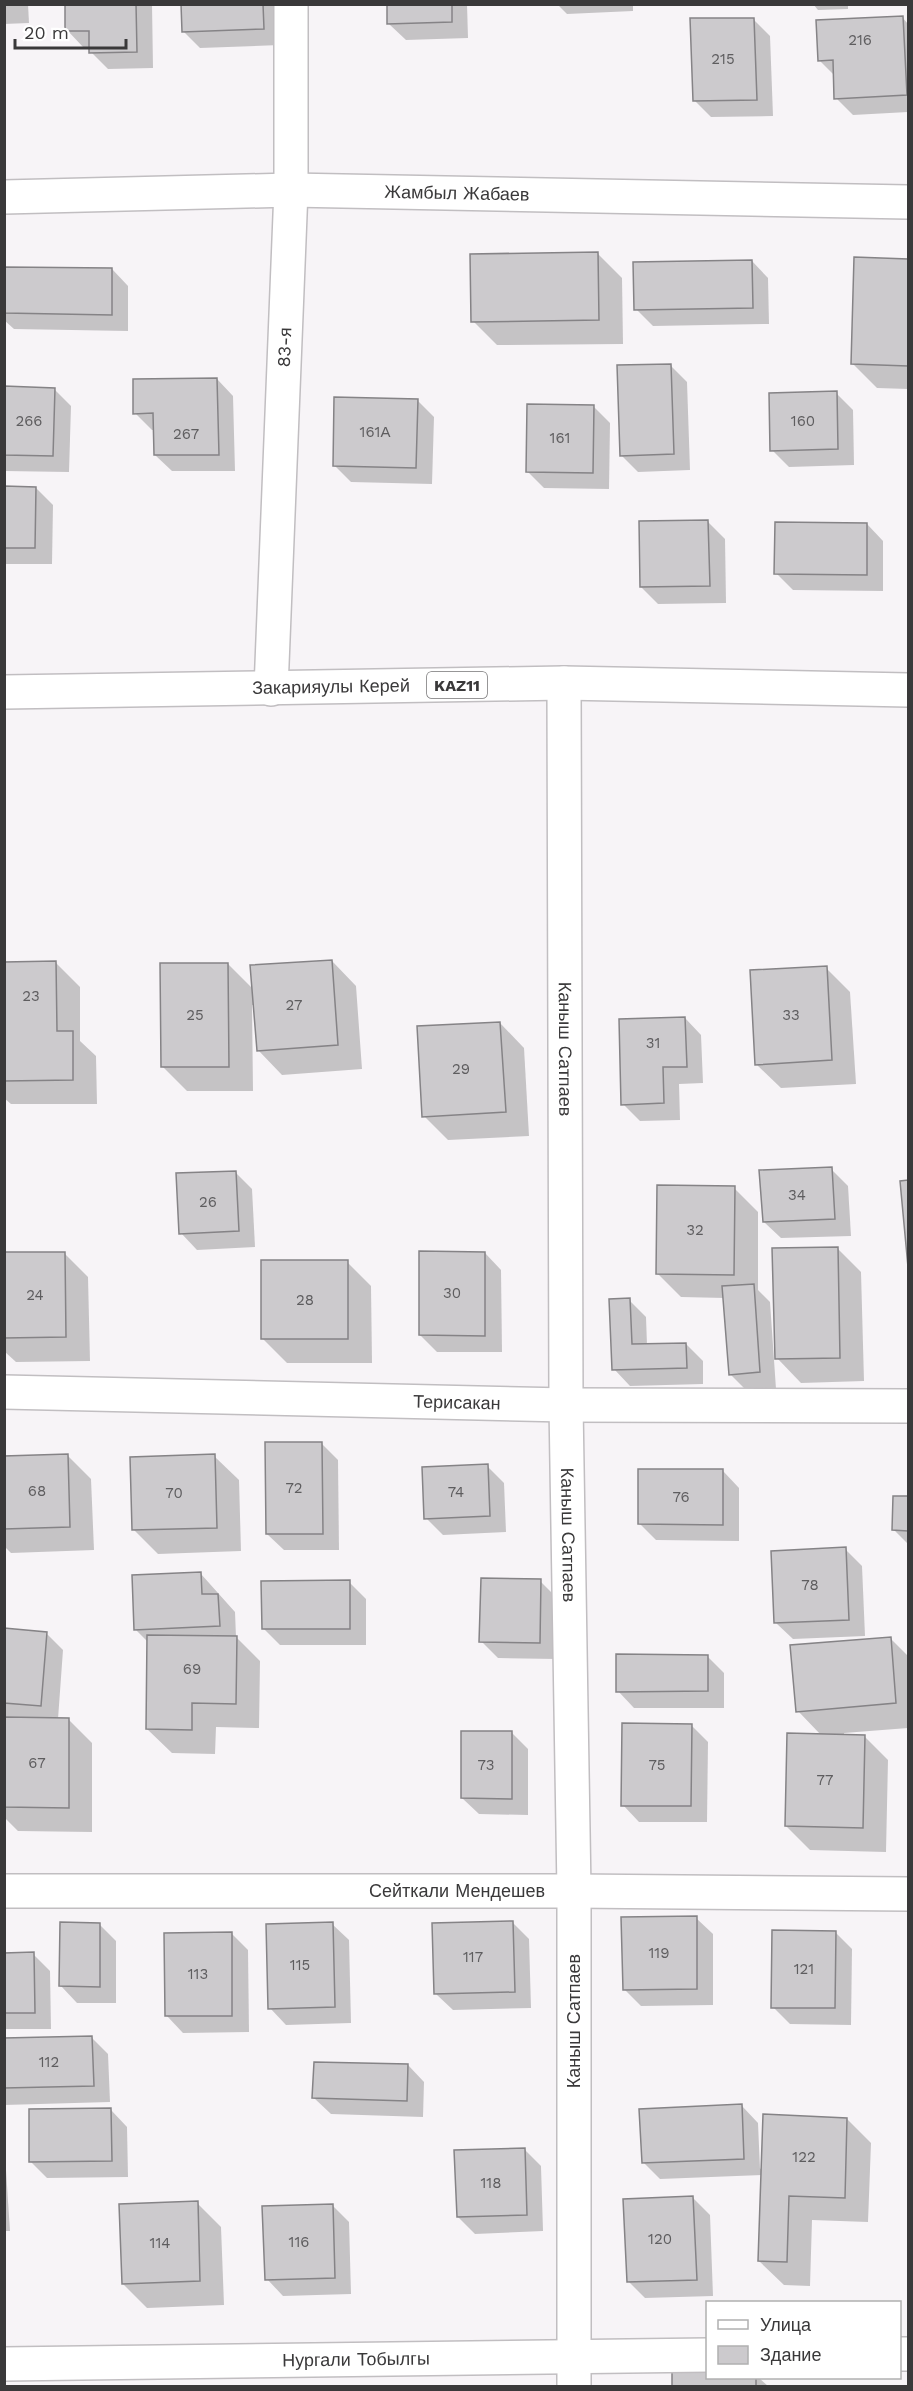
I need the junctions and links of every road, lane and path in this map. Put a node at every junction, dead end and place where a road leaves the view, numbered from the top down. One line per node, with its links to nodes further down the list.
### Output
1 (291, 4): 2 (main road, 83-я)
2 (291, 190): 3 (main road, Жамбыл Жабаев); 4 (main road, Жамбыл Жабаев); 6 (main road, 83-я)
3 (4, 197)
4 (909, 202)
5 (564, 683): 6 (main road, Закарияулы Керей / KAZ11); 7 (main road, Закарияулы Керей / KAZ11); 10 (main road, Каныш Сатпаев)
6 (271, 689): 8 (main road, Закарияулы Керей / KAZ11)
7 (909, 690)
8 (4, 692)
9 (4, 1392): 10 (main road, Терисакан)
10 (566, 1405): 11 (main road, Терисакан); 13 (main road, Каныш Сатпаев)
11 (909, 1406)
12 (4, 1891): 13 (main road, Сейткали Мендешев)
13 (574, 1891): 14 (main road, Сейткали Мендешев); 17 (main road, Каныш Сатпаев)
14 (909, 1894)
15 (706, 2355): 17 (main road, Нургали Тобылгы)
16 (4, 2364): 17 (main road, Нургали Тобылгы)
17 (574, 2371)

